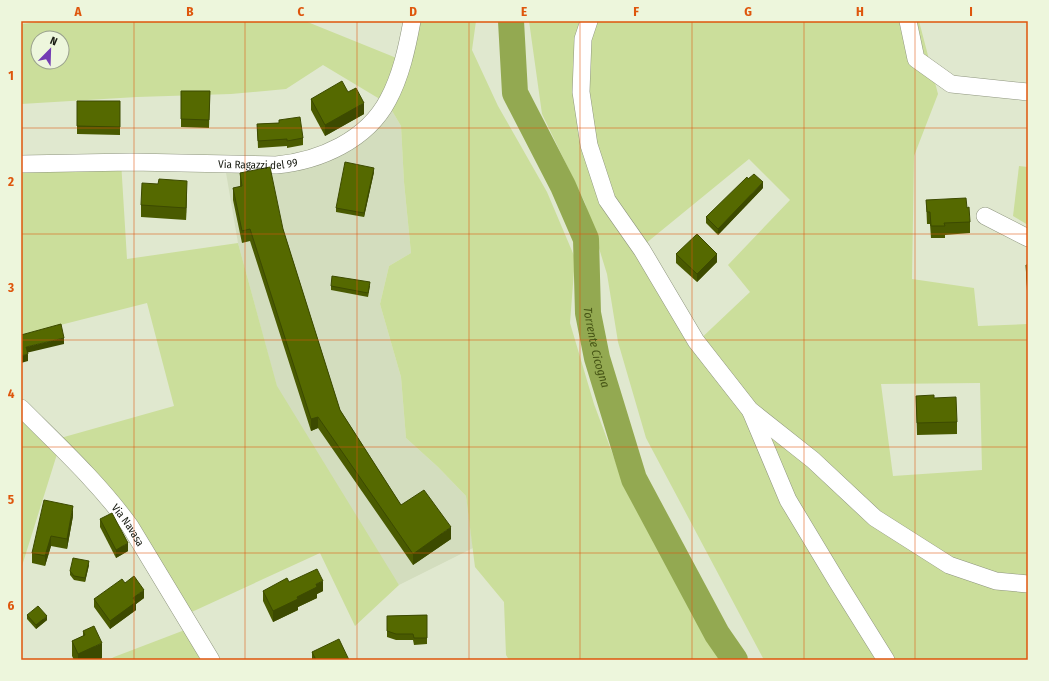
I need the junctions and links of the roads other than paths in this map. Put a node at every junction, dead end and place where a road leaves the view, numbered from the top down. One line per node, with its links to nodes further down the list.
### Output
1 (412, 21): 5 (street, Via Ragazzi del 99)
2 (589, 21): 9 (street)
3 (908, 21): 4 (street)
4 (1028, 92)
5 (21, 164)
6 (985, 216): 7 (street)
7 (1028, 238)
8 (21, 408): 11 (street, Via Navasa)
9 (750, 410): 10 (street); 12 (street)
10 (1028, 584)
11 (211, 660)
12 (886, 660)

